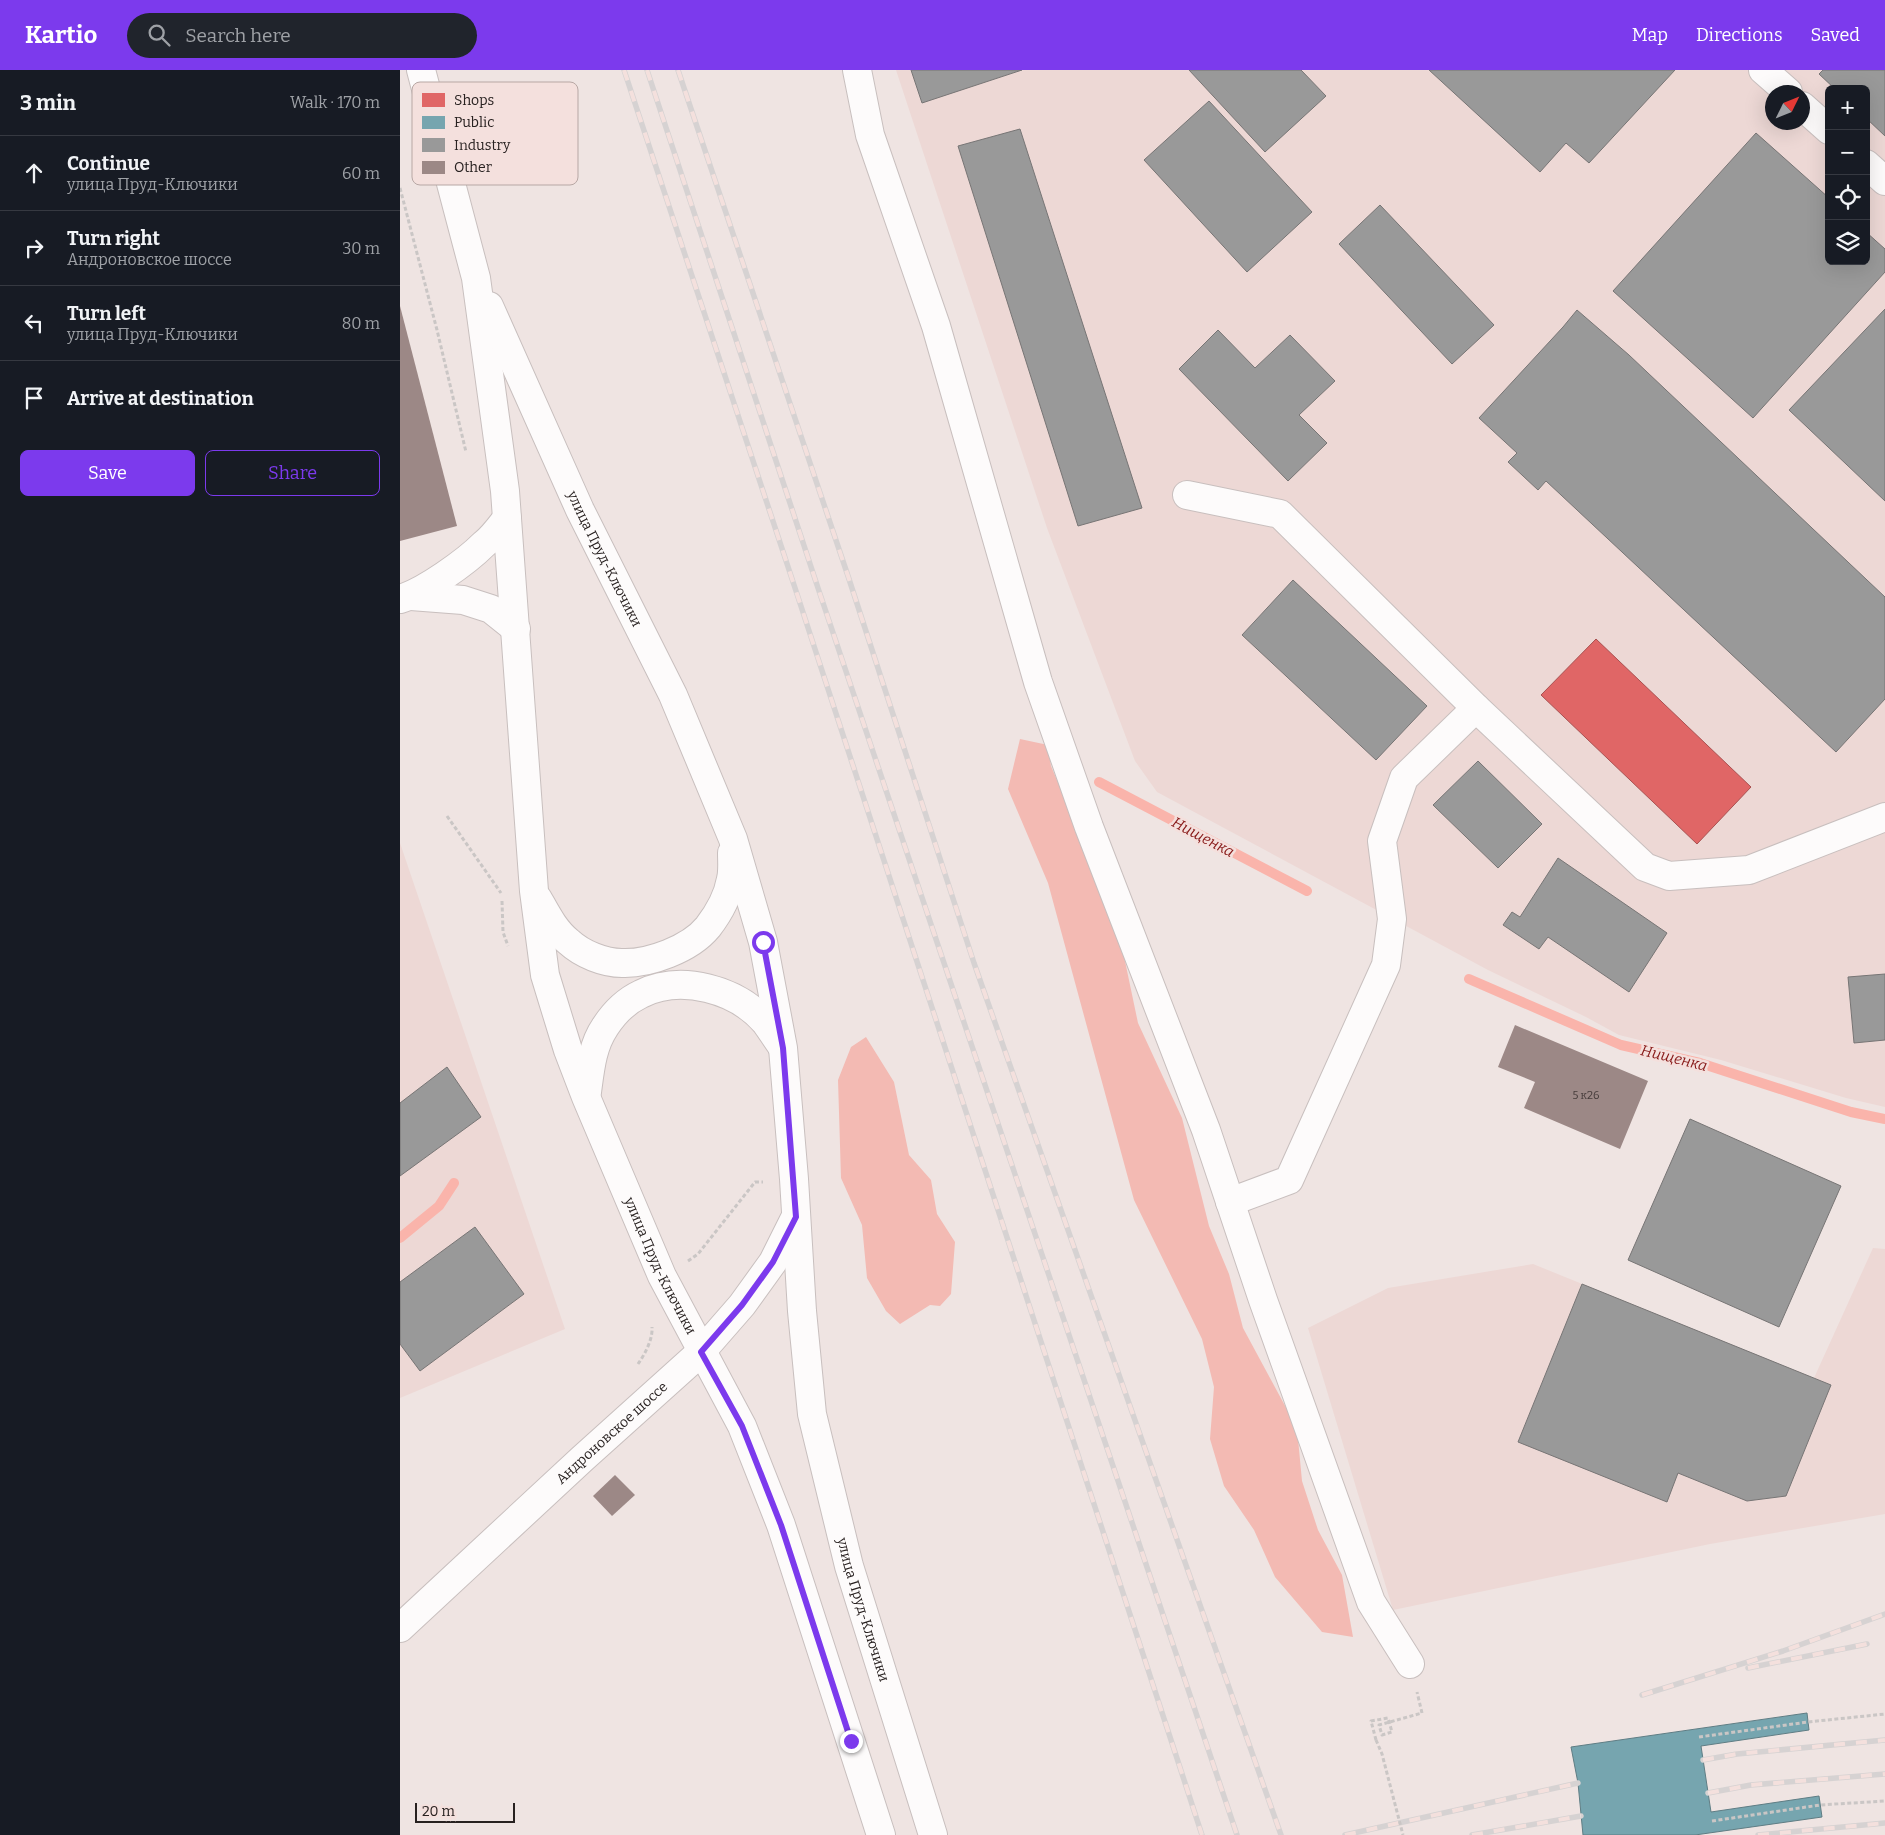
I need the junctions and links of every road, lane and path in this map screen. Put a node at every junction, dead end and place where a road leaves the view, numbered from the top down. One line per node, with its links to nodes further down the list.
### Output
1 (857, 70): 25 (street)
2 (1763, 70): 3 (street)
3 (1780, 85)
4 (1810, 113): 5 (street)
5 (1825, 126)
6 (1870, 168): 7 (street)
7 (1885, 181)
8 (451, 185): 10 (street, улица Пруд-Ключики)
9 (400, 188): 11 (path)
10 (476, 278): 13 (street, улица Пруд-Ключики); 19 (street, улица Пруд-Ключики)
11 (466, 452)
12 (1188, 495): 16 (street)
13 (507, 518): 14 (street); 15 (street, улица Пруд-Ключики)
14 (406, 598): 15 (street)
15 (516, 629): 20 (street, улица Пруд-Ключики)
16 (1476, 708): 18 (street); 25 (street)
17 (447, 816): 21 (path)
18 (1885, 817)
19 (732, 839): 20 (street, улица Пруд-Ключики); 22 (street, улица Пруд-Ключики)
20 (534, 891): 23 (street, улица Пруд-Ключики)
21 (502, 894)
22 (783, 1048): 23 (street, улица Пруд-Ключики); 24 (street, улица Пруд-Ключики)
23 (586, 1097): 27 (street, улица Пруд-Ключики)
24 (794, 1179): 26 (street, улица Пруд-Ключики); 27 (path)
25 (1230, 1202): 32 (street)
26 (796, 1217): 29 (street, Андроновское шоссе); 38 (street, улица Пруд-Ключики)
27 (662, 1276): 29 (street, улица Пруд-Ключики)
28 (652, 1323): 30 (path)
29 (701, 1352): 31 (street, Андроновское шоссе); 37 (street, улица Пруд-Ключики)
30 (634, 1371)
31 (400, 1628)
32 (1410, 1664): 39 (path, bridge)
33 (1885, 1714): 34 (path)
34 (1699, 1738)
35 (1885, 1801): 36 (path)
36 (1712, 1820)
37 (881, 1835)
38 (933, 1835)
39 (1402, 1835)

